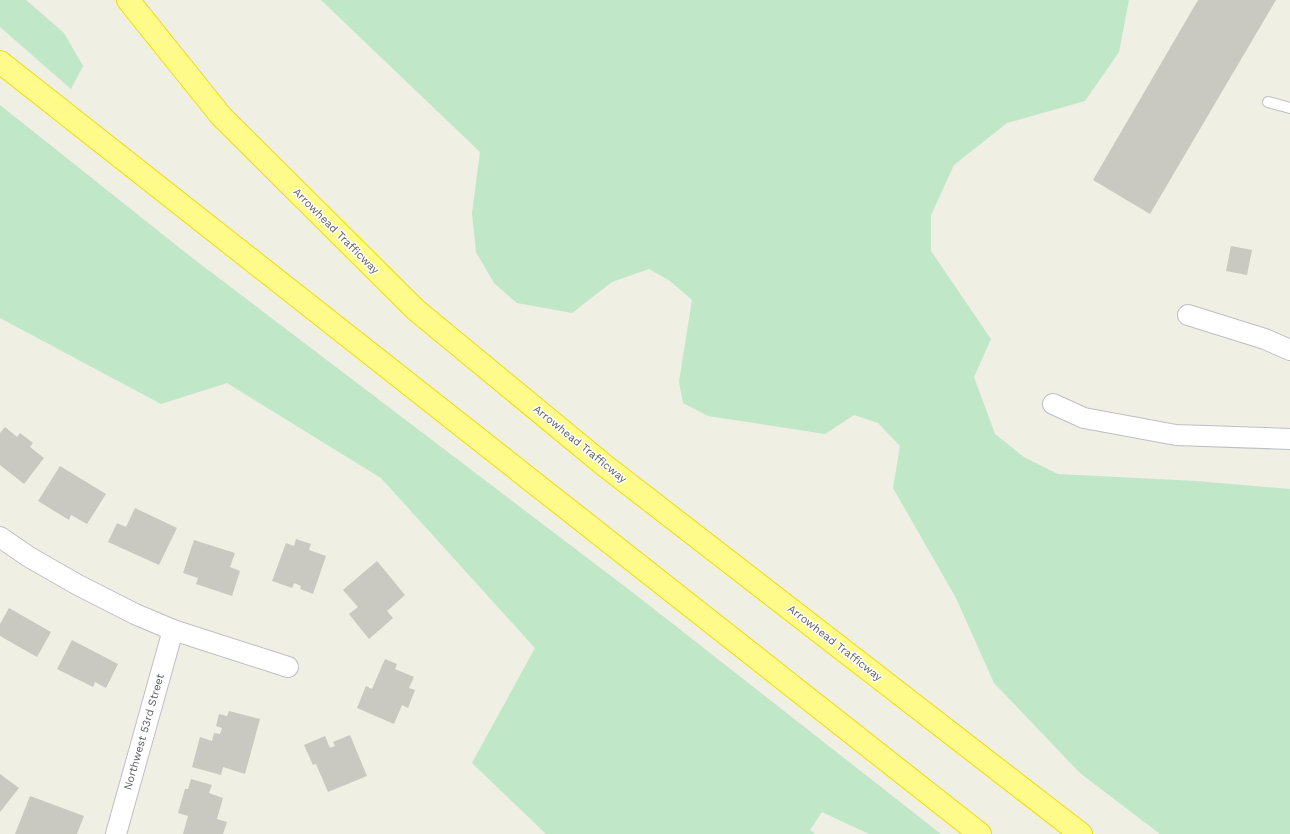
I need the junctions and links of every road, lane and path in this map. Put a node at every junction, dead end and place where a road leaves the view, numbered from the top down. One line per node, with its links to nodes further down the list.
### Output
1 (128, 0): 14 (highway, Arrowhead Trafficway)
2 (0, 62): 13 (highway)
3 (1268, 102): 4 (lane)
4 (1290, 108)
5 (1188, 315): 6 (street)
6 (1290, 350)
7 (1053, 404): 8 (street)
8 (1290, 439)
9 (0, 537): 10 (street)
10 (173, 630): 11 (street); 12 (street, Northwest 53rd Street)
11 (288, 666)
12 (116, 834)
13 (980, 834)
14 (1081, 834)

